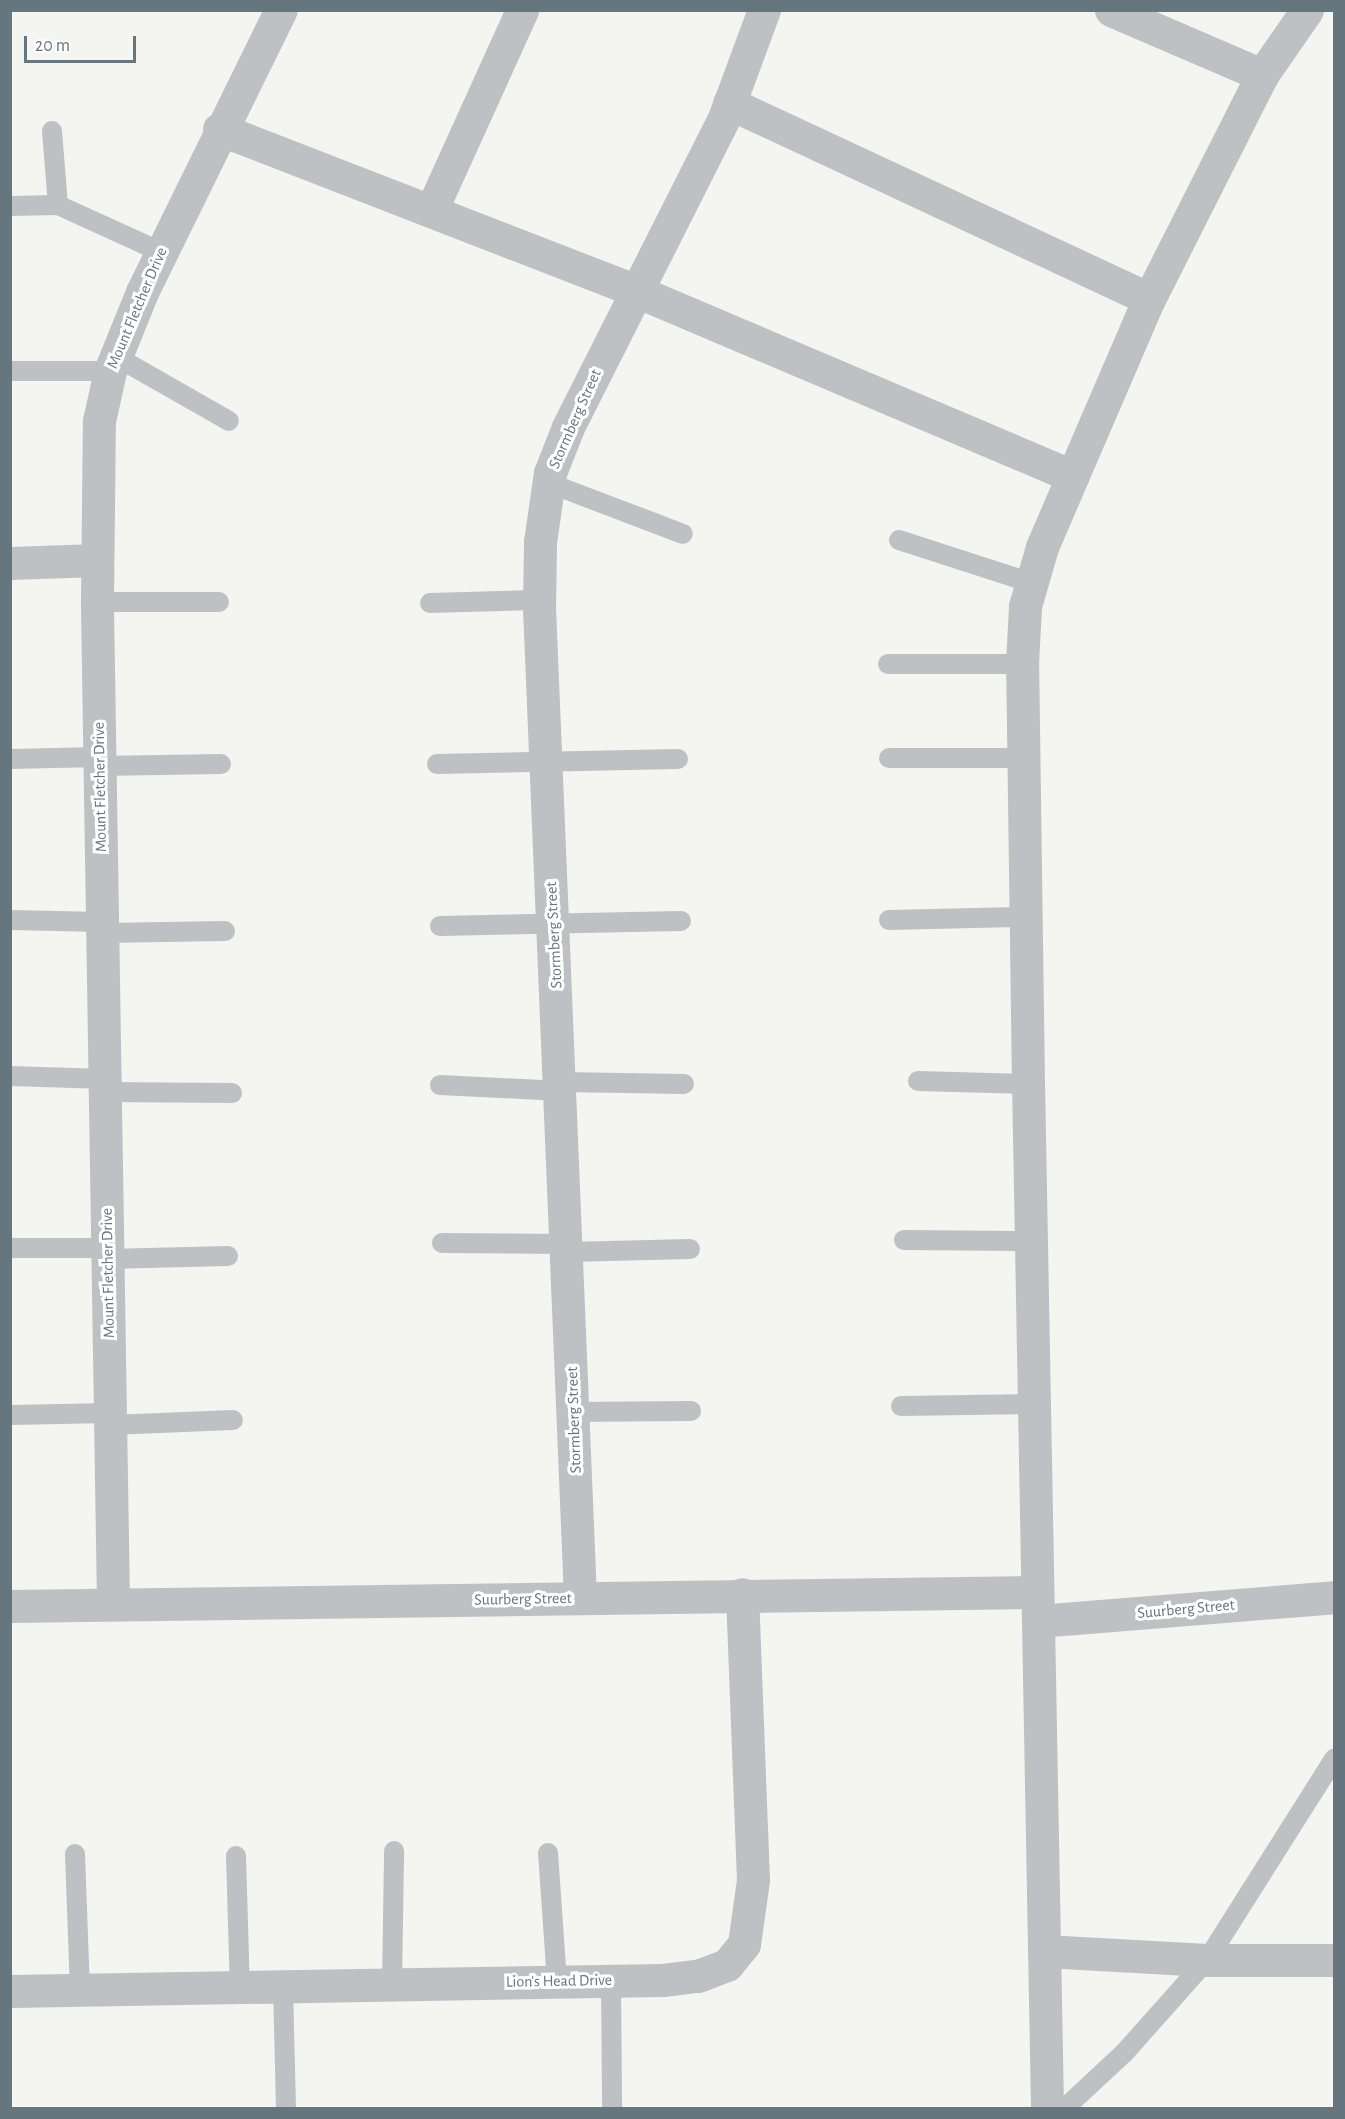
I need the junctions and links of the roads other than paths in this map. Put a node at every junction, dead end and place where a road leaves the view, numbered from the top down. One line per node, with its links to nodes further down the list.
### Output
1 (281, 10): 8 (street, Mount Fletcher Drive)
2 (522, 10): 12 (street)
3 (764, 10): 7 (street, Stormberg Street)
4 (1111, 10): 6 (street)
5 (1307, 10): 6 (street)
6 (1262, 75): 15 (street)
7 (729, 103): 14 (street, Stormberg Street); 15 (street)
8 (219, 129): 12 (street); 13 (street, Mount Fletcher Drive)
9 (52, 131): 10 (lane)
10 (58, 205): 11 (lane); 13 (lane)
11 (10, 206)
12 (430, 211): 14 (street)
13 (161, 252): 16 (street, Mount Fletcher Drive)
14 (634, 290): 19 (street); 20 (street, Stormberg Street)
15 (1149, 299): 19 (street)
16 (113, 363): 17 (lane); 18 (lane); 23 (street, Mount Fletcher Drive)
17 (10, 371)
18 (228, 421)
19 (1072, 476): 25 (street)
20 (549, 483): 21 (lane); 26 (street, Stormberg Street)
21 (683, 534)
22 (899, 540): 25 (lane)
23 (97, 560): 24 (street); 27 (street, Mount Fletcher Drive)
24 (10, 563)
25 (1032, 583): 31 (street)
26 (539, 600): 29 (lane); 39 (street, Stormberg Street)
27 (97, 602): 28 (lane); 36 (street, Mount Fletcher Drive)
28 (219, 602)
29 (430, 603)
30 (888, 664): 31 (lane)
31 (1022, 664): 33 (street)
32 (889, 758): 33 (lane)
33 (1024, 758): 40 (street)
34 (10, 759): 36 (lane)
35 (678, 759): 39 (lane)
36 (100, 762): 37 (lane); 46 (street, Mount Fletcher Drive)
37 (221, 764)
38 (437, 764): 39 (lane)
39 (546, 764): 44 (street, Stormberg Street)
40 (1026, 917): 42 (lane); 51 (street)
41 (10, 920): 46 (lane)
42 (889, 920)
43 (681, 921): 44 (lane)
44 (553, 923): 45 (lane); 54 (street, Stormberg Street)
45 (440, 926)
46 (103, 928): 47 (lane); 52 (street, Mount Fletcher Drive)
47 (225, 931)
48 (10, 1076): 52 (lane)
49 (918, 1082): 51 (lane)
50 (684, 1084): 54 (lane)
51 (1028, 1084): 57 (street)
52 (105, 1085): 55 (lane); 62 (street, Mount Fletcher Drive)
53 (440, 1085): 54 (lane)
54 (561, 1087): 60 (street, Stormberg Street)
55 (232, 1093)
56 (904, 1240): 57 (lane)
57 (1030, 1241): 64 (street)
58 (442, 1244): 60 (lane)
59 (10, 1248): 62 (lane)
60 (568, 1248): 61 (lane); 67 (street, Stormberg Street)
61 (690, 1249)
62 (107, 1253): 63 (lane); 69 (street, Mount Fletcher Drive)
63 (228, 1256)
64 (1033, 1404): 65 (lane); 76 (street)
65 (901, 1406)
66 (690, 1411): 67 (lane)
67 (574, 1412): 73 (street, Stormberg Street)
68 (10, 1415): 69 (lane)
69 (110, 1419): 70 (lane); 74 (street, Mount Fletcher Drive)
70 (233, 1420)
71 (742, 1594): 73 (street, Suurberg Street); 76 (street, Suurberg Street); 86 (street, Lion's Head Drive)
72 (1335, 1597): 76 (street, Suurberg Street)
73 (580, 1598): 74 (street, Suurberg Street)
74 (113, 1603): 75 (street, Suurberg Street)
75 (10, 1606)
76 (1037, 1606): 82 (street)
77 (1335, 1759): 83 (lane)
78 (394, 1851): 87 (lane)
79 (548, 1853): 85 (lane)
80 (75, 1854): 90 (lane)
81 (236, 1856): 89 (lane)
82 (1044, 1951): 83 (street); 94 (street)
83 (1207, 1960): 84 (street); 95 (lane)
84 (1335, 1960)
85 (557, 1981): 86 (street, Lion's Head Drive); 87 (street, Lion's Head Drive)
86 (611, 1981): 93 (lane)
87 (392, 1984): 88 (street, Lion's Head Drive)
88 (283, 1986): 89 (street, Lion's Head Drive); 92 (lane)
89 (240, 1987): 90 (street, Lion's Head Drive)
90 (80, 1989): 91 (street, Lion's Head Drive)
91 (10, 1990)
92 (286, 2109)
93 (612, 2109)
94 (1047, 2109)
95 (1065, 2109)

